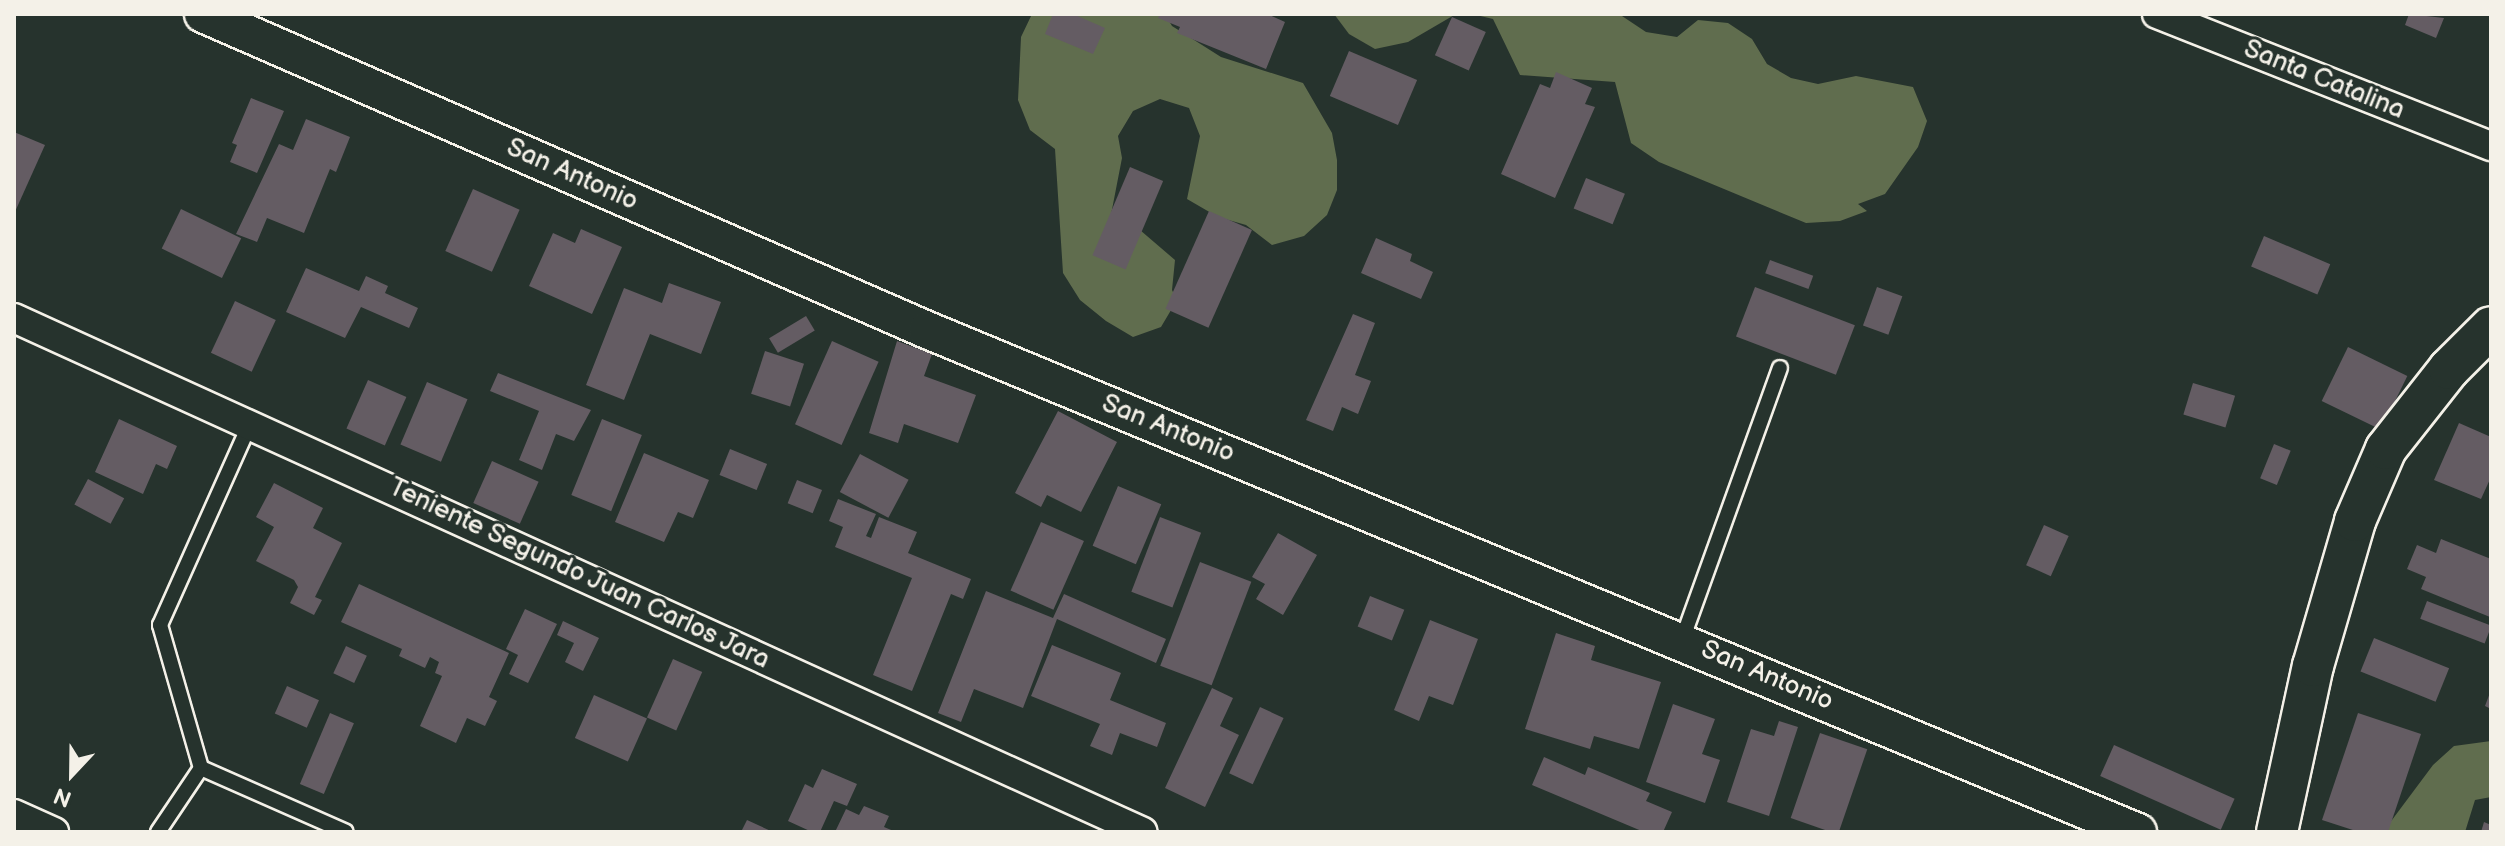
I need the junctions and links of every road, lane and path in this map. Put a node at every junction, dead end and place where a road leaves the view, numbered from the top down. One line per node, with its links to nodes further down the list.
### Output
1 (203, 14): 8 (street, San Antonio)
2 (2157, 14): 3 (street, Santa Catalina)
3 (2491, 146)
4 (16, 323): 7 (street, Teniente Segundo Juan Carlos Jara)
5 (2491, 327): 16 (main road)
6 (1780, 368): 8 (lane)
7 (250, 424): 9 (lane); 14 (street, Teniente Segundo Juan Carlos Jara)
8 (1682, 640): 15 (street, San Antonio)
9 (201, 768): 12 (lane); 13 (lane)
10 (14, 814): 11 (street)
11 (54, 832)
12 (158, 832)
13 (346, 832)
14 (1143, 832)
15 (2138, 832)
16 (2277, 832)

